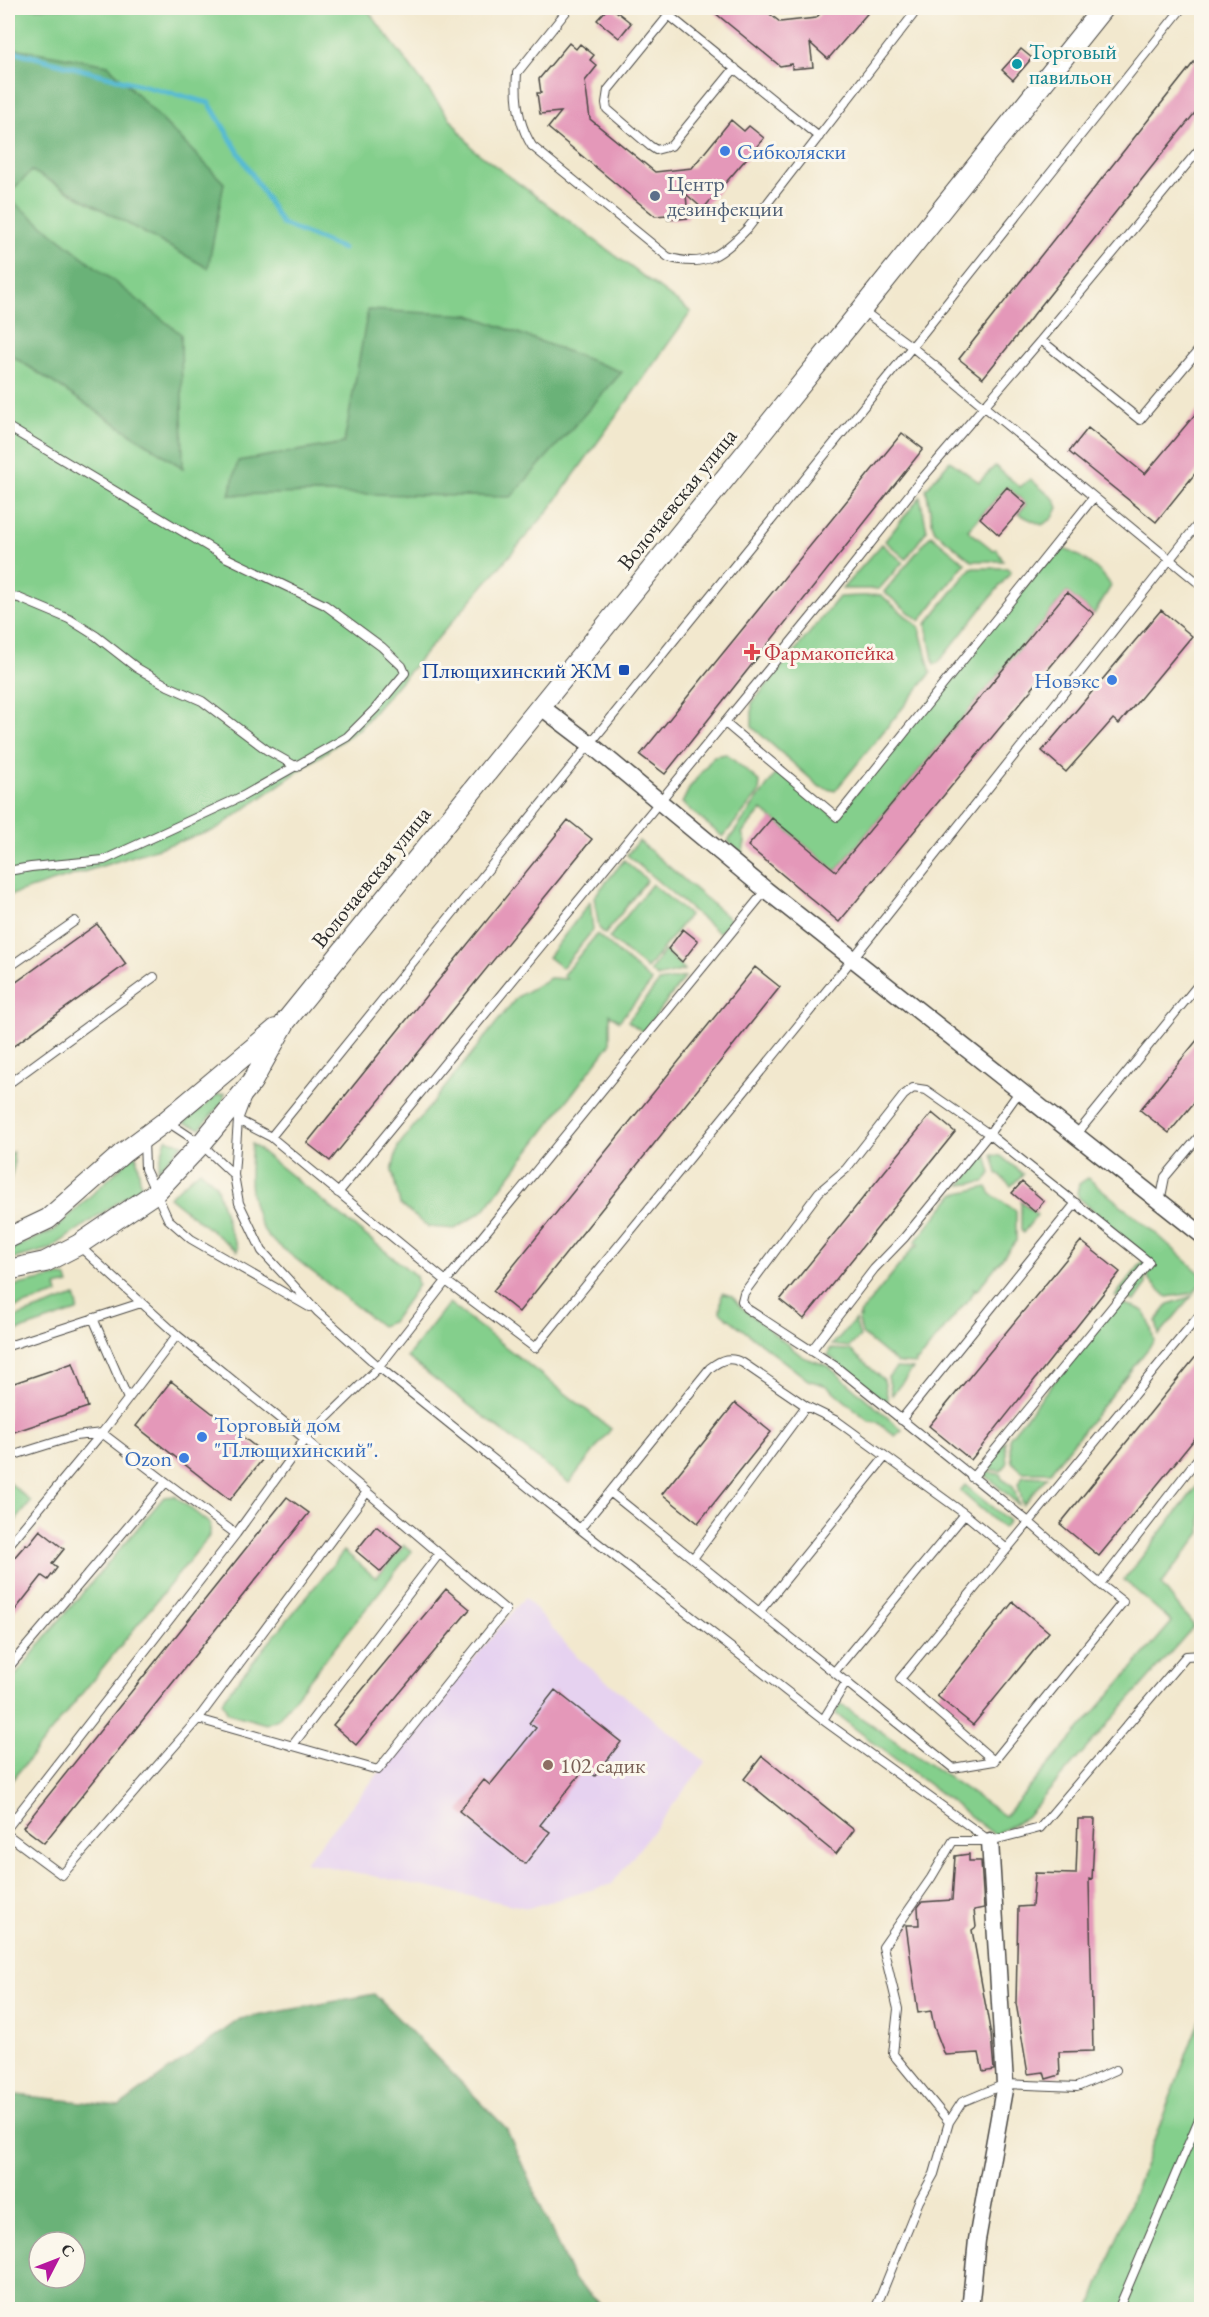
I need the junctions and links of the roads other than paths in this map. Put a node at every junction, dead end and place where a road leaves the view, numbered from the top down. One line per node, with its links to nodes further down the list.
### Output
1 (569, 8): 8 (lane)
2 (660, 8): 6 (lane)
3 (915, 8): 8 (lane)
4 (1103, 8): 10 (street, Волочаевская улица)
5 (1182, 8): 13 (lane)
6 (669, 15): 7 (lane); 7 (lane)
7 (735, 68): 8 (lane)
8 (819, 137)
9 (1202, 146): 11 (lane)
10 (862, 309): 13 (lane); 21 (street, Волочаевская улица)
11 (1041, 340): 12 (lane); 14 (lane)
12 (1202, 346)
13 (912, 347): 14 (lane); 23 (lane)
14 (983, 408): 16 (lane); 22 (lane)
15 (8, 426): 24 (lane)
16 (1093, 498): 18 (lane); 22 (lane)
17 (1202, 519): 18 (lane)
18 (1169, 560): 19 (lane); 29 (lane)
19 (1202, 586)
20 (8, 596): 24 (lane)
21 (540, 706): 23 (street); 33 (street, Волочаевская улица)
22 (725, 723): 25 (lane)
23 (590, 744): 25 (street); 43 (lane)
24 (297, 767): 26 (lane)
25 (659, 802): 27 (street); 47 (lane)
26 (8, 872)
27 (766, 890): 29 (street); 54 (lane)
28 (75, 921): 30 (lane)
29 (854, 957): 36 (street); 54 (lane)
30 (8, 968)
31 (154, 977): 35 (lane)
32 (1202, 980): 41 (lane)
33 (286, 1021): 34 (street, Волочаевская улица); 37 (street, Волочаевская улица)
34 (252, 1082): 38 (lane); 44 (street, Волочаевская улица)
35 (8, 1084)
36 (1019, 1092): 40 (lane); 41 (street)
37 (166, 1120): 42 (street, Волочаевская улица); 44 (lane)
38 (238, 1120): 43 (lane); 45 (lane)
39 (1202, 1132): 48 (lane)
40 (989, 1134): 49 (lane); 61 (lane); 61 (lane)
41 (1076, 1135): 48 (street)
42 (144, 1136): 46 (lane); 51 (street, Волочаевская улица)
43 (271, 1137): 47 (lane)
44 (201, 1144): 45 (lane); 46 (street, Волочаевская улица)
45 (234, 1175): 56 (lane)
46 (155, 1193): 52 (street, Волочаевская улица); 56 (lane)
47 (338, 1193): 54 (lane)
48 (1160, 1202): 50 (street)
49 (1076, 1203): 65 (lane); 71 (lane)
50 (1202, 1235)
51 (8, 1238)
52 (78, 1245): 53 (street, Волочаевская улица); 55 (lane)
53 (8, 1270)
54 (446, 1281): 62 (lane)
55 (141, 1303): 58 (lane); 59 (lane)
56 (318, 1312): 62 (lane)
57 (1202, 1312): 76 (lane)
58 (93, 1318): 60 (lane); 63 (lane)
59 (177, 1335): 63 (lane); 67 (lane)
60 (8, 1346)
61 (811, 1351): 65 (lane)
62 (379, 1366): 67 (lane); 77 (lane)
63 (128, 1399): 66 (lane)
64 (806, 1406): 70 (lane); 74 (lane); 82 (lane)
65 (901, 1420): 71 (lane)
66 (102, 1433): 69 (lane); 72 (lane); 79 (lane)
67 (305, 1439): 73 (lane); 78 (lane)
68 (1202, 1453): 83 (lane)
69 (8, 1457)
70 (885, 1457): 75 (lane); 84 (lane)
71 (972, 1478): 76 (lane)
72 (166, 1482): 78 (lane); 86 (lane)
73 (367, 1492): 81 (lane); 89 (lane)
74 (610, 1492): 77 (lane); 82 (lane)
75 (965, 1514): 80 (lane); 87 (lane)
76 (1030, 1523): 80 (lane); 83 (lane)
77 (580, 1529): 90 (lane)
78 (236, 1534): 93 (lane)
79 (8, 1546)
80 (1008, 1549): 92 (lane)
81 (439, 1554): 91 (lane); 91 (lane)
82 (694, 1557): 84 (lane)
83 (1100, 1584): 92 (lane)
84 (760, 1611): 87 (lane)
85 (1202, 1655): 95 (lane)
86 (8, 1668)
87 (835, 1671): 88 (lane)
88 (847, 1681): 90 (lane); 92 (lane)
89 (198, 1719): 91 (lane); 94 (lane)
90 (823, 1720): 95 (lane)
91 (292, 1746)
92 (994, 1761)
93 (8, 1827)
94 (8, 1835)
95 (990, 1841): 97 (street); 99 (lane)
96 (1116, 2070): 97 (lane)
97 (1005, 2084): 99 (lane); 101 (street)
98 (1202, 2112): 102 (lane)
99 (949, 2122): 100 (lane)
100 (875, 2310)
101 (970, 2310)
102 (1118, 2310)

